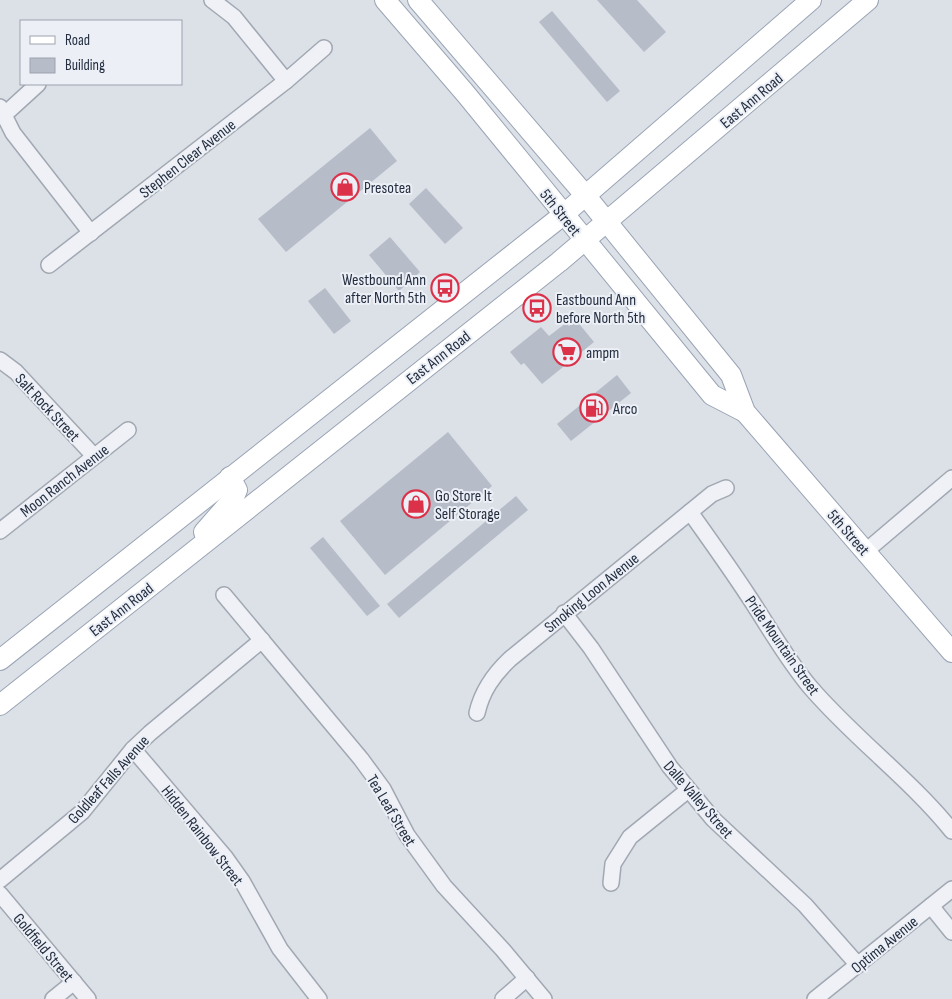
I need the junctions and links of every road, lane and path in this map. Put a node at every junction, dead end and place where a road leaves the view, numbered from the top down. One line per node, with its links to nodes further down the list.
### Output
1 (212, 0): 7 (street)
2 (385, 0): 11 (main road, 5th Street)
3 (418, 0): 10 (main road, 5th Street)
4 (811, 0): 10 (main road)
5 (868, 0): 12 (main road, East Ann Road)
6 (324, 48): 7 (street, Stephen Clear Avenue)
7 (286, 81): 13 (street, Stephen Clear Avenue)
8 (37, 85): 9 (street)
9 (2, 111): 13 (street)
10 (585, 195): 11 (main road); 12 (main road, 5th Street)
11 (563, 215): 14 (main road, 5th Street); 20 (main road)
12 (607, 222): 14 (main road, East Ann Road); 17 (main road, 5th Street)
13 (91, 233): 15 (street, Stephen Clear Avenue)
14 (585, 241): 17 (main road, 5th Street); 26 (main road, East Ann Road)
15 (49, 265)
16 (0, 360): 19 (street, Salt Rock Street)
17 (745, 412): 25 (main road, 5th Street)
18 (128, 430): 19 (street, Moon Ranch Avenue)
19 (94, 456): 24 (street, Moon Ranch Avenue)
20 (230, 477): 26 (main road); 31 (main road)
21 (952, 478): 25 (street)
22 (726, 488): 23 (street, Smoking Loon Avenue)
23 (690, 512): 28 (street, Smoking Loon Avenue); 36 (street, Pride Mountain Street)
24 (0, 531)
25 (866, 551): 30 (main road, 5th Street)
26 (177, 564): 32 (main road, East Ann Road)
27 (224, 595): 29 (street, Tea Leaf Street)
28 (564, 613): 33 (street, Smoking Loon Avenue); 35 (street, Dalle Valley Street)
29 (262, 640): 34 (street, Goldleaf Falls Avenue); 44 (street, Tea Leaf Street)
30 (952, 652)
31 (0, 660)
32 (0, 705)
33 (477, 713)
34 (133, 749): 37 (street, Goldleaf Falls Avenue); 48 (street, Hidden Rainbow Street)
35 (688, 790): 38 (street); 43 (street, Dalle Valley Street)
36 (952, 831)
37 (0, 880)
38 (612, 883)
39 (952, 889): 41 (street, Optima Avenue)
40 (0, 894): 45 (street, Goldfield Street)
41 (931, 906): 42 (street); 43 (street, Optima Avenue)
42 (952, 932)
43 (858, 965): 51 (street, Optima Avenue)
44 (527, 978): 49 (street); 50 (street, Tea Leaf Street)
45 (74, 982): 46 (street); 47 (street, Goldfield Street)
46 (53, 999)
47 (88, 999)
48 (319, 999)
49 (502, 999)
50 (544, 999)
51 (814, 999)

